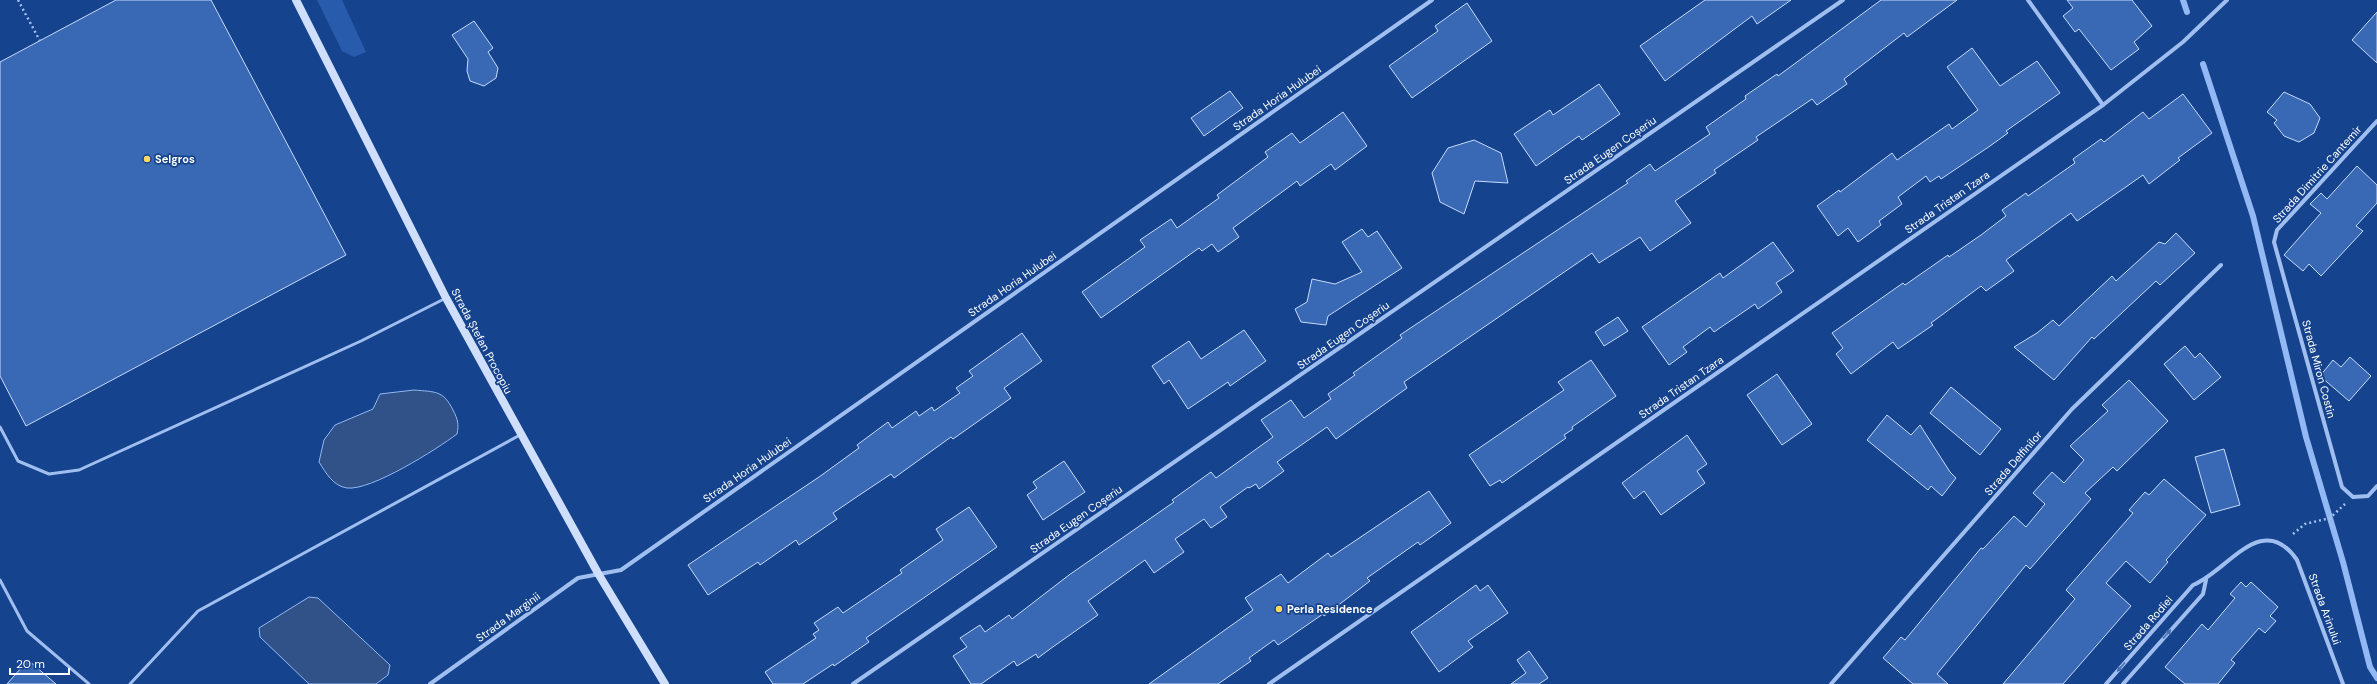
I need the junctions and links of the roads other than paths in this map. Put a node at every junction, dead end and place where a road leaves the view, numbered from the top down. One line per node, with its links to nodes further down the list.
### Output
1 (296, 0): 10 (street, Strada Ștefan Procopiu)
2 (1432, 0): 15 (street, Strada Horia Hulubei)
3 (1843, 0): 24 (street, Strada Eugen Coșeriu)
4 (2028, 0): 6 (street)
5 (2227, 0): 6 (street, Strada Tristan Tzara)
6 (2104, 105): 25 (street, Strada Tristan Tzara)
7 (2377, 121): 8 (street, Strada Dimitrie Cantemir)
8 (2274, 242): 13 (street, Strada Miron Costin)
9 (2221, 265): 26 (street, Strada Delfinilor)
10 (446, 298): 11 (lane); 12 (street, Strada Ștefan Procopiu)
11 (0, 427)
12 (520, 434): 15 (street, Strada Ștefan Procopiu); 21 (lane)
13 (2377, 486)
14 (2283, 545): 17 (street, Strada Rodiei); 29 (street, Strada Arinului)
15 (599, 575): 22 (street, Strada Marginii); 23 (street, Strada Ștefan Procopiu)
16 (0, 580): 18 (lane)
17 (2206, 580): 27 (street, Strada Rodiei, one-way to 27); 28 (street, Strada Rodiei, one-way to 17)
18 (6, 591): 19 (lane); 20 (lane)
19 (0, 592)
20 (89, 684)
21 (130, 684)
22 (430, 684)
23 (665, 684)
24 (853, 684)
25 (1269, 684)
26 (1831, 684)
27 (2106, 684)
28 (2123, 684)
29 (2343, 684)

